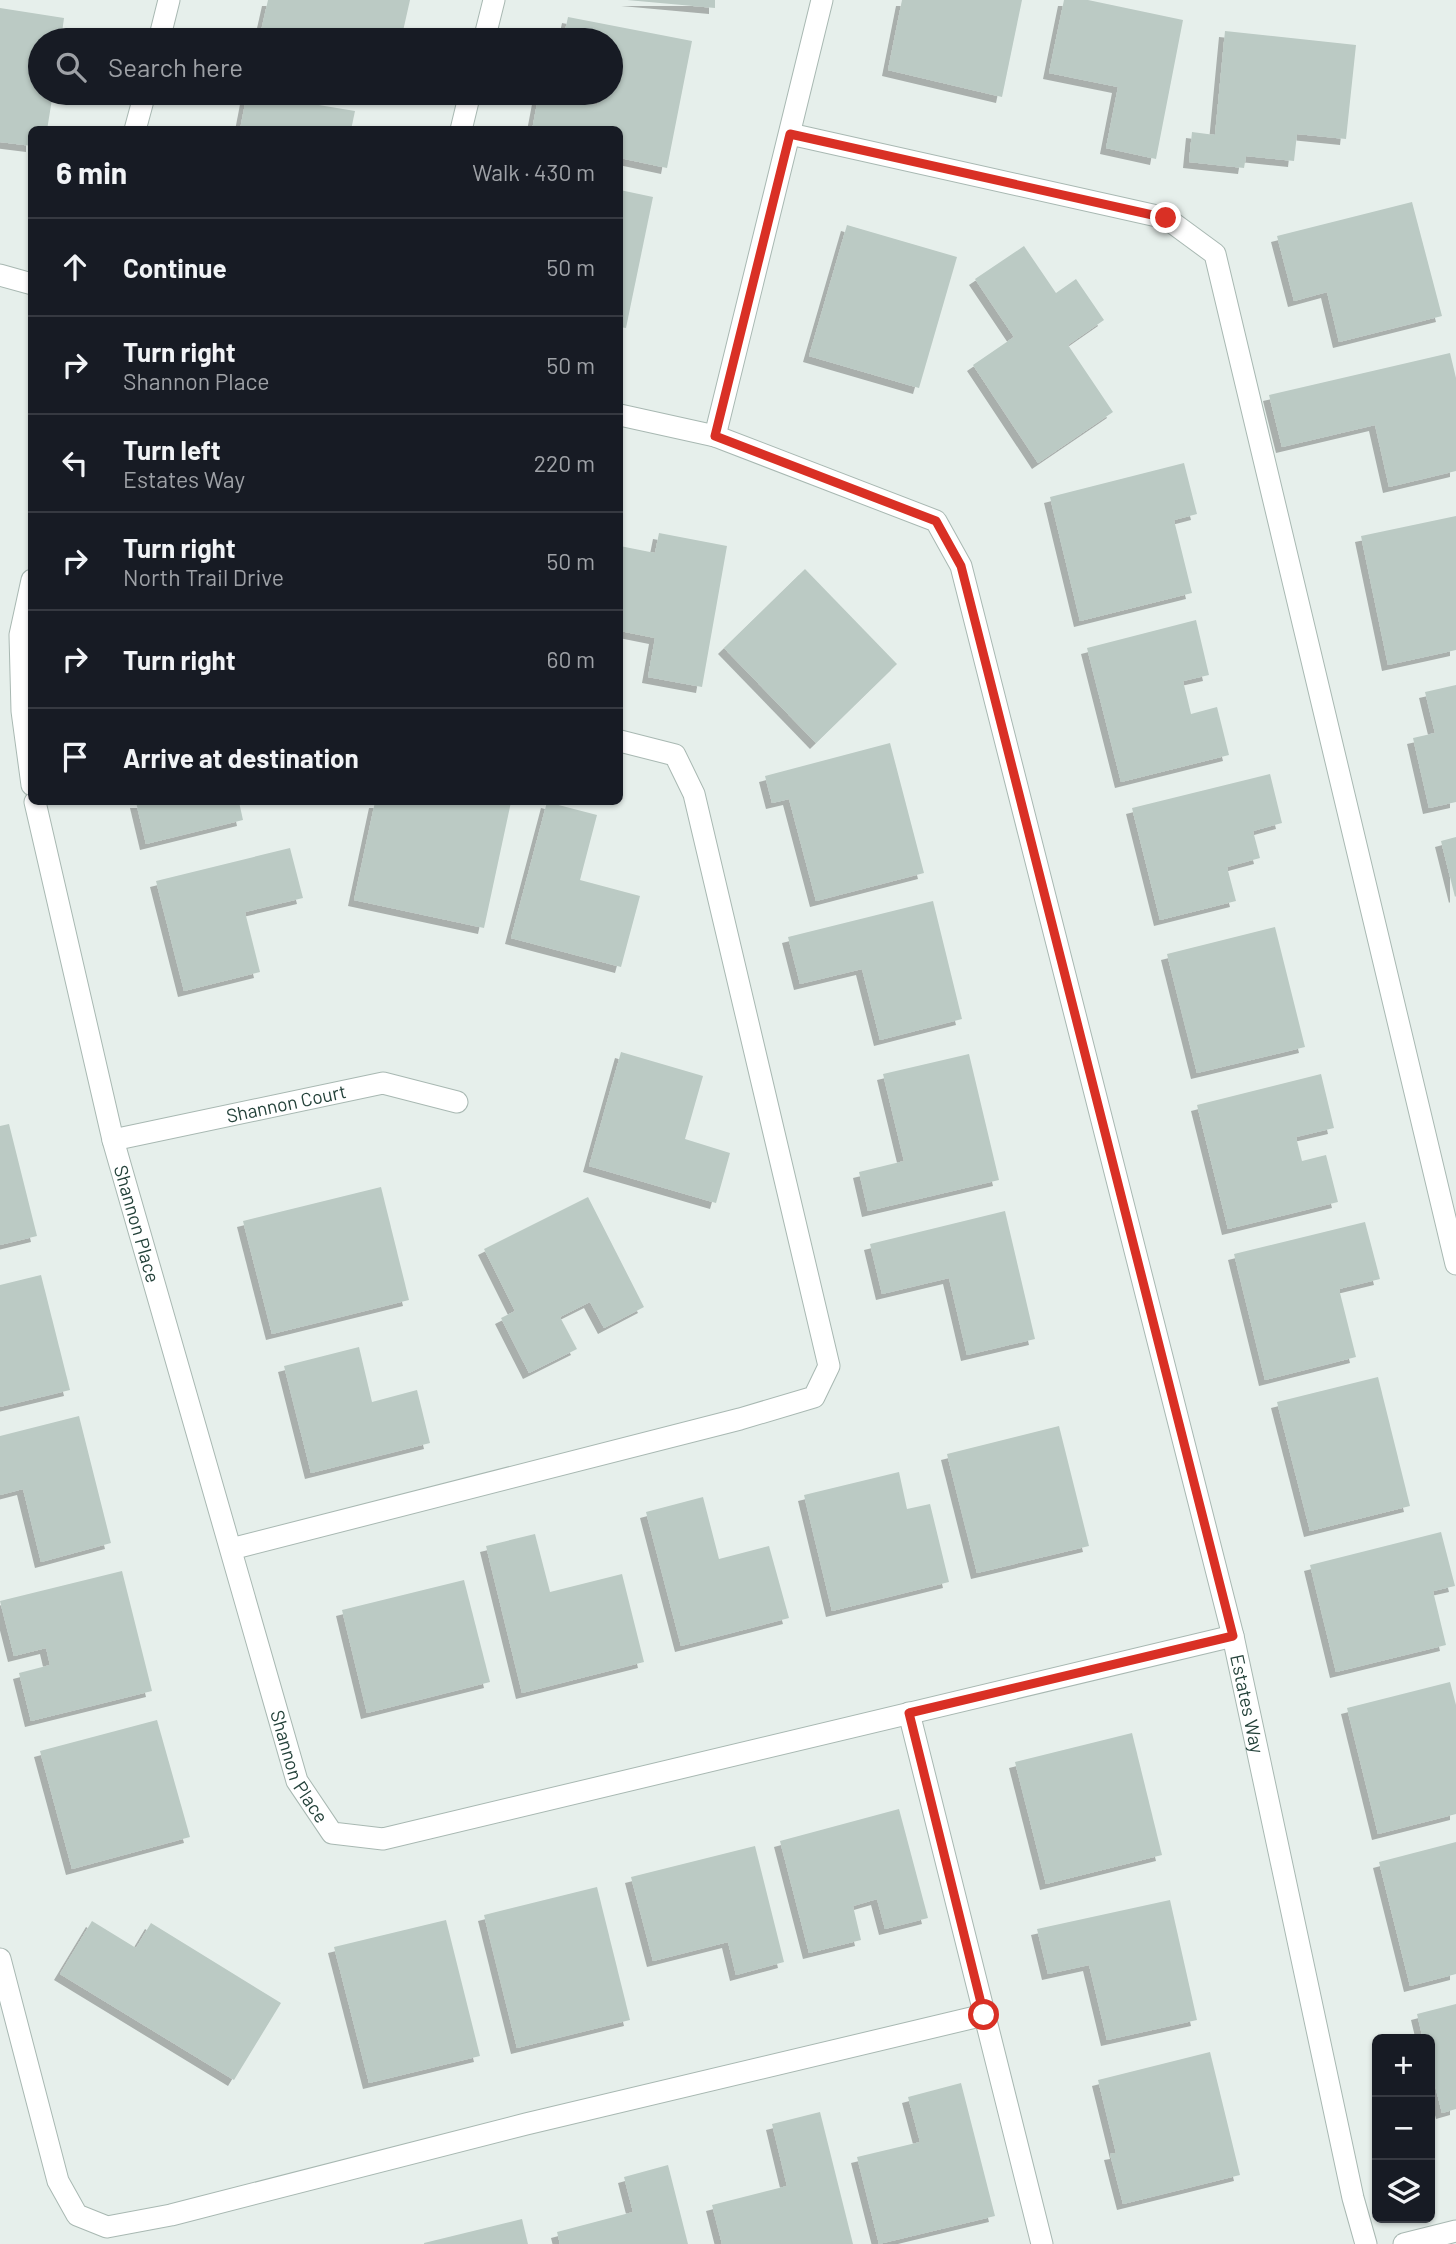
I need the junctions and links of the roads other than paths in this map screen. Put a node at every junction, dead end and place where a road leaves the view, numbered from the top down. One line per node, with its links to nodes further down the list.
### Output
1 (170, 0): 4 (street)
2 (494, 0): 5 (street)
3 (822, 0): 10 (street)
4 (162, 28)
5 (487, 28)
6 (142, 105): 8 (street)
7 (467, 105): 9 (street)
8 (136, 126)
9 (462, 126)
10 (790, 134): 14 (street); 21 (street)
11 (0, 275): 12 (street)
12 (28, 283)
13 (623, 416): 14 (street, Estates Way)
14 (715, 436): 23 (street, Estates Way)
15 (28, 600): 17 (street)
16 (623, 742): 22 (street)
17 (28, 755)
18 (36, 805): 20 (street, Shannon Place)
19 (457, 1102): 20 (street, Shannon Court)
20 (113, 1140): 22 (street, Shannon Place)
21 (1456, 1264)
22 (231, 1549): 24 (street, Shannon Place)
23 (1233, 1636): 24 (street, Shannon Place); 29 (street, Estates Way)
24 (909, 1713): 26 (street)
25 (0, 1959): 26 (street)
26 (984, 2015): 28 (street)
27 (1456, 2231): 30 (street)
28 (1042, 2244)
29 (1366, 2244)
30 (1404, 2244)

